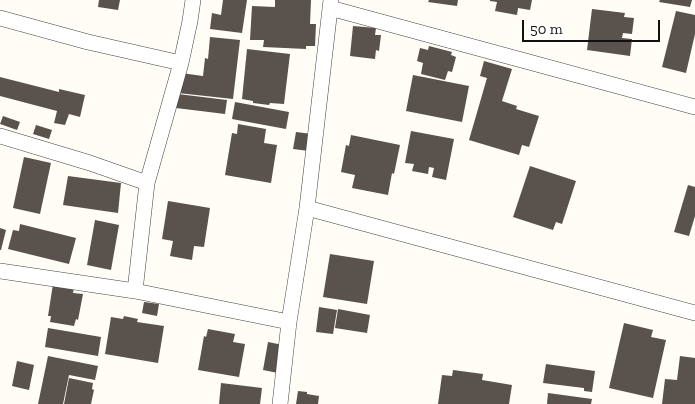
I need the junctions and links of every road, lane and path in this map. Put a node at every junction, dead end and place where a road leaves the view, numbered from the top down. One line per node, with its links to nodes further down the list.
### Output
1 (193, 0): 4 (street)
2 (331, 4): 5 (street); 8 (street)
3 (0, 18): 4 (street)
4 (180, 63): 7 (street)
5 (695, 107)
6 (0, 136): 7 (street)
7 (147, 183): 10 (street)
8 (307, 208): 11 (street); 12 (street)
9 (0, 271): 10 (street)
10 (135, 291): 12 (street)
11 (695, 313)
12 (288, 322): 13 (street)
13 (280, 404)

